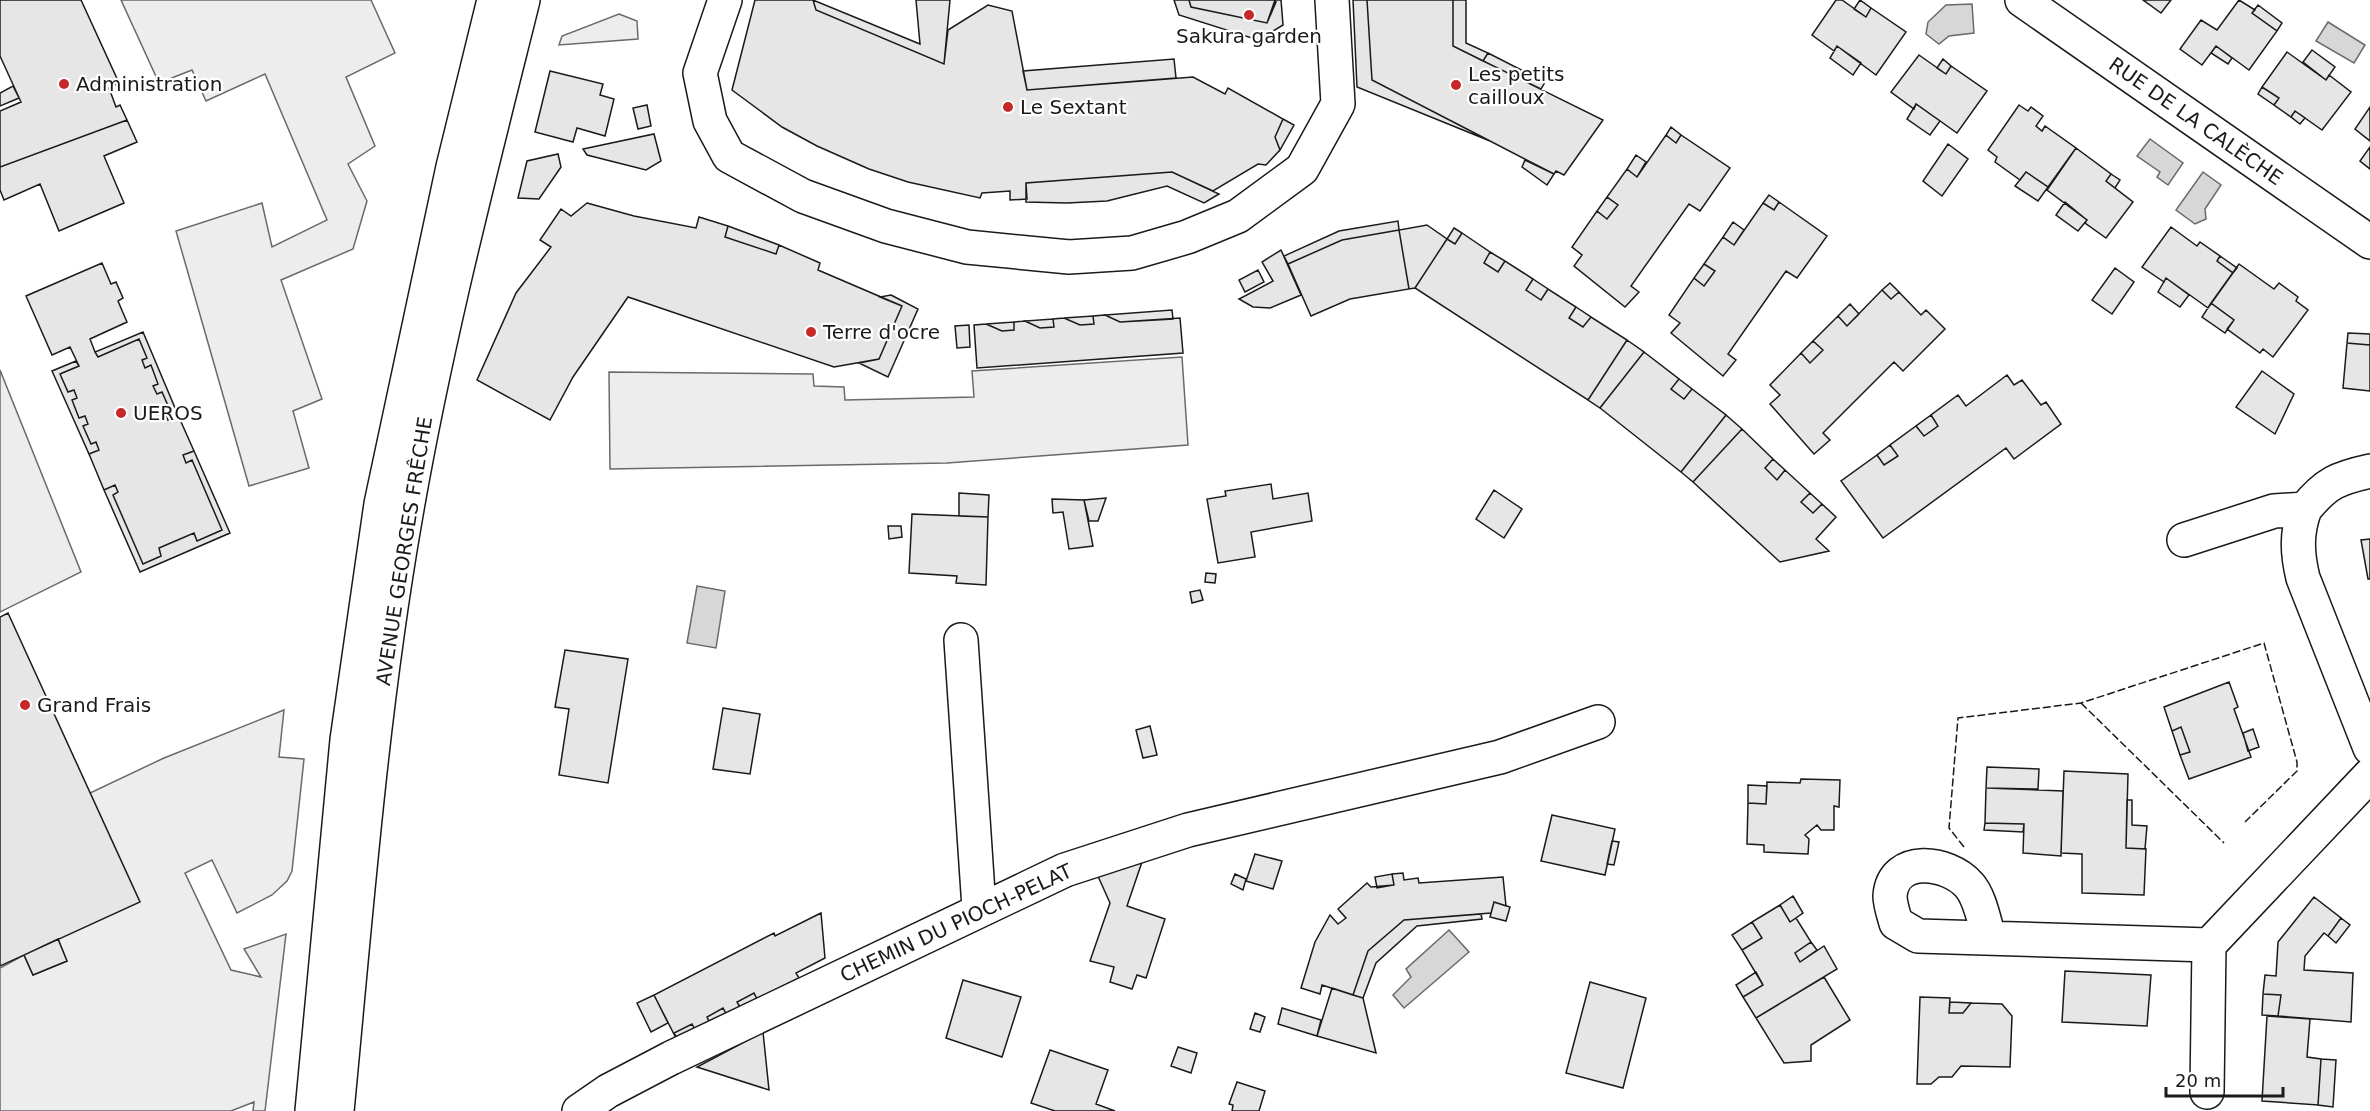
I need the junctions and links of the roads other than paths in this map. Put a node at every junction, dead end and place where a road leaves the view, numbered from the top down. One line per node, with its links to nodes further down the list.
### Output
1 (494, 0): 18 (street, AVENUE GEORGES FRÊCHE)
2 (523, 0): 19 (street, AVENUE GEORGES FRÊCHE)
3 (725, 0): 4 (street)
4 (1332, 0)
5 (2022, 0): 6 (street, RUE DE LA CALÈCHE)
6 (2370, 242)
7 (2370, 471): 8 (street)
8 (2305, 509): 9 (street); 12 (street)
9 (2184, 540)
10 (962, 640): 14 (street)
11 (1598, 722): 14 (street, CHEMIN DU PIOCH-PELAT)
12 (2370, 748)
13 (2370, 775): 16 (street)
14 (979, 908): 20 (street, CHEMIN DU PIOCH-PELAT)
15 (1989, 937): 16 (street)
16 (2209, 945): 17 (street)
17 (2206, 1092)
18 (312, 1111)
19 (337, 1111)
20 (579, 1111)

